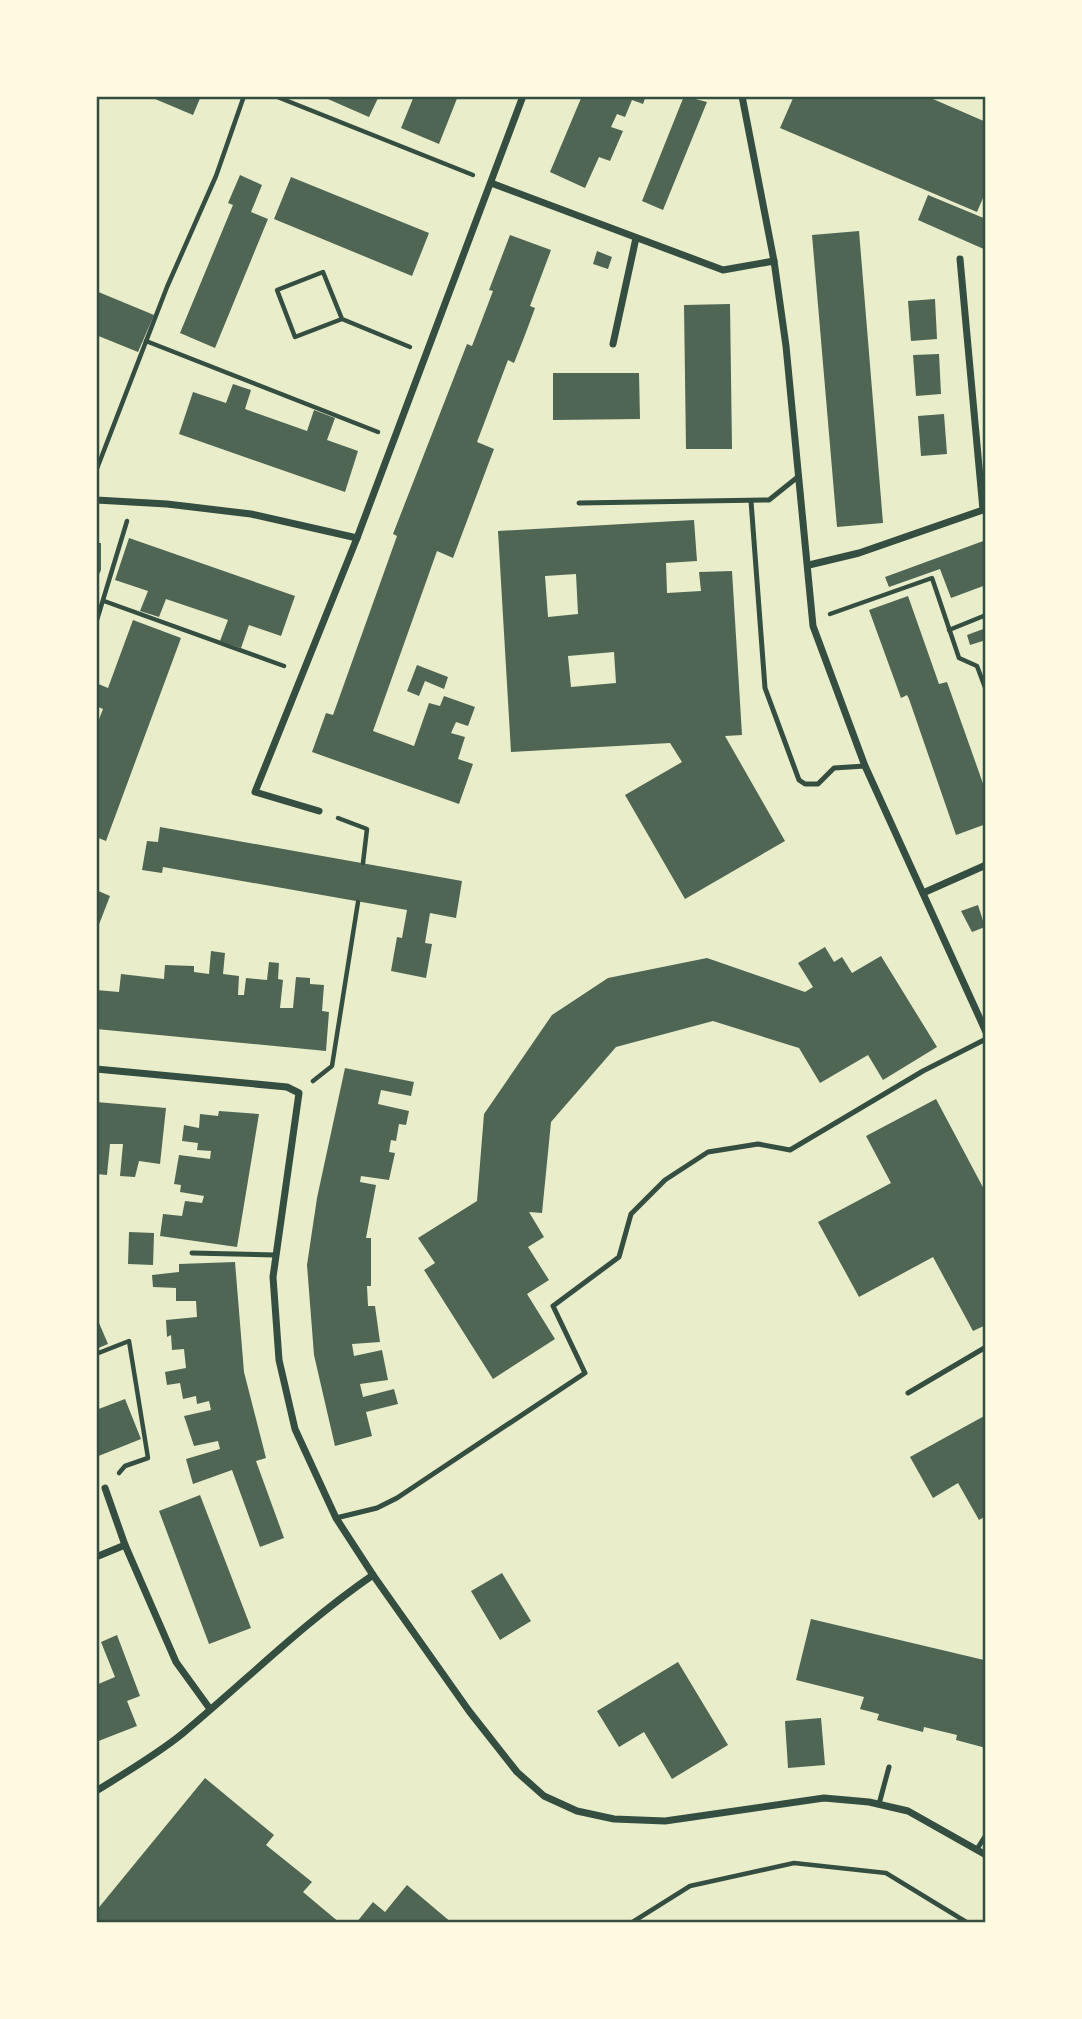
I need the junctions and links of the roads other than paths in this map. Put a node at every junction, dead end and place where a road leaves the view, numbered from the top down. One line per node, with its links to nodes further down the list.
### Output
1 (523, 96): 3 (street)
2 (742, 96): 6 (street)
3 (491, 183): 4 (street); 12 (street)
4 (636, 238): 6 (street); 7 (street)
5 (960, 259): 13 (street)
6 (774, 261): 8 (street)
7 (613, 344)
8 (799, 476): 10 (lane); 13 (street)
9 (96, 500): 12 (street)
10 (751, 501): 11 (lane); 14 (lane)
11 (579, 503)
12 (357, 538): 15 (street)
13 (809, 565): 14 (street)
14 (864, 766): 17 (street)
15 (319, 811)
16 (986, 864): 17 (street)
17 (923, 893): 18 (street)
18 (986, 1032)
19 (986, 1039): 26 (lane)
20 (96, 1069): 22 (street)
21 (192, 1253): 22 (lane)
22 (276, 1255): 26 (street)
23 (986, 1347): 24 (lane)
24 (908, 1394)
25 (105, 1488): 27 (street)
26 (336, 1518): 29 (street)
27 (125, 1545): 28 (street); 30 (street)
28 (96, 1557)
29 (373, 1575): 30 (street); 33 (street)
30 (210, 1709): 32 (street)
31 (889, 1767): 33 (lane)
32 (96, 1791)
33 (879, 1804): 35 (street)
34 (986, 1835): 35 (lane)
35 (977, 1849): 36 (street)
36 (986, 1854)

